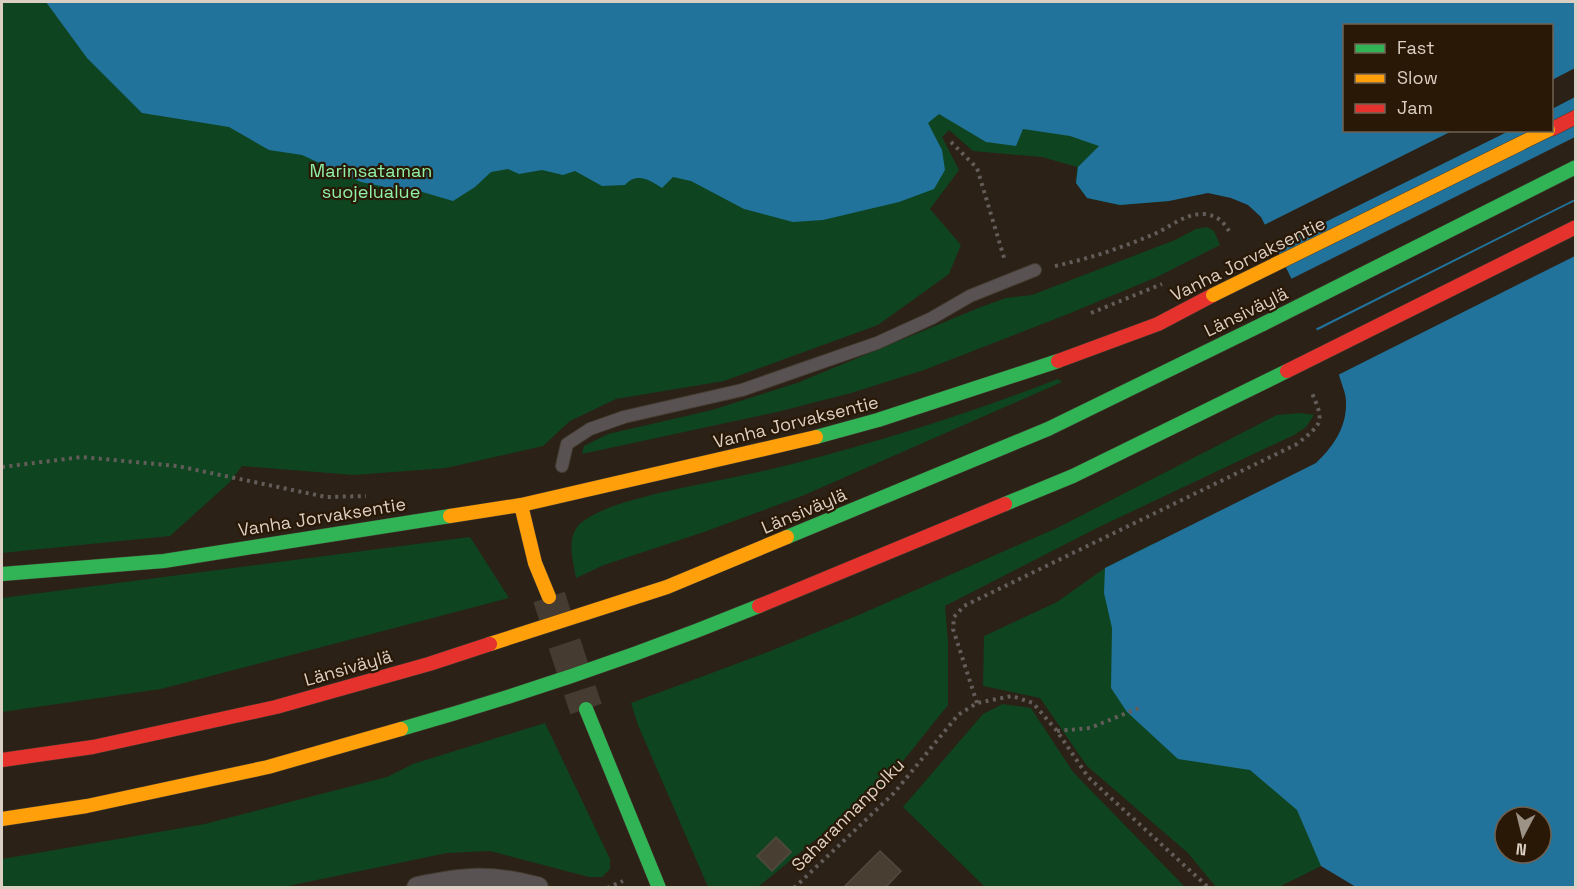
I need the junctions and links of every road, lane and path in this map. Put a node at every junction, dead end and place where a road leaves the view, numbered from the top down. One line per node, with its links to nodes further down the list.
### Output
1 (1575, 117): 2 (main road, Vanha Jorvaksentie)
2 (1553, 128)
3 (1546, 132): 16 (main road, Vanha Jorvaksentie, bridge)
4 (951, 142): 9 (path)
5 (1575, 167): 23 (main road, Länsiväylä, bridge)
6 (1575, 227): 24 (main road, bridge)
7 (1229, 231): 8 (path)
8 (1035, 270): 9 (lane)
9 (1010, 280): 13 (lane)
10 (1165, 283): 11 (path)
11 (1080, 317)
12 (1310, 388): 19 (path)
13 (562, 466)
14 (2, 467): 15 (path)
15 (326, 496)
16 (521, 505): 17 (main road, Vanha Jorvaksentie); 18 (main road)
17 (2, 574)
18 (549, 597)
19 (977, 703): 22 (path, Saharannanpolku); 29 (path, Saharannanpolku)
20 (1139, 708): 22 (path)
21 (586, 709): 28 (main road)
22 (1057, 731): 30 (path, Saharannanpolku)
23 (2, 760)
24 (2, 819)
25 (482, 883): 26 (street); 27 (street)
26 (418, 888)
27 (537, 888)
28 (659, 888)
29 (794, 888)
30 (1209, 888)

